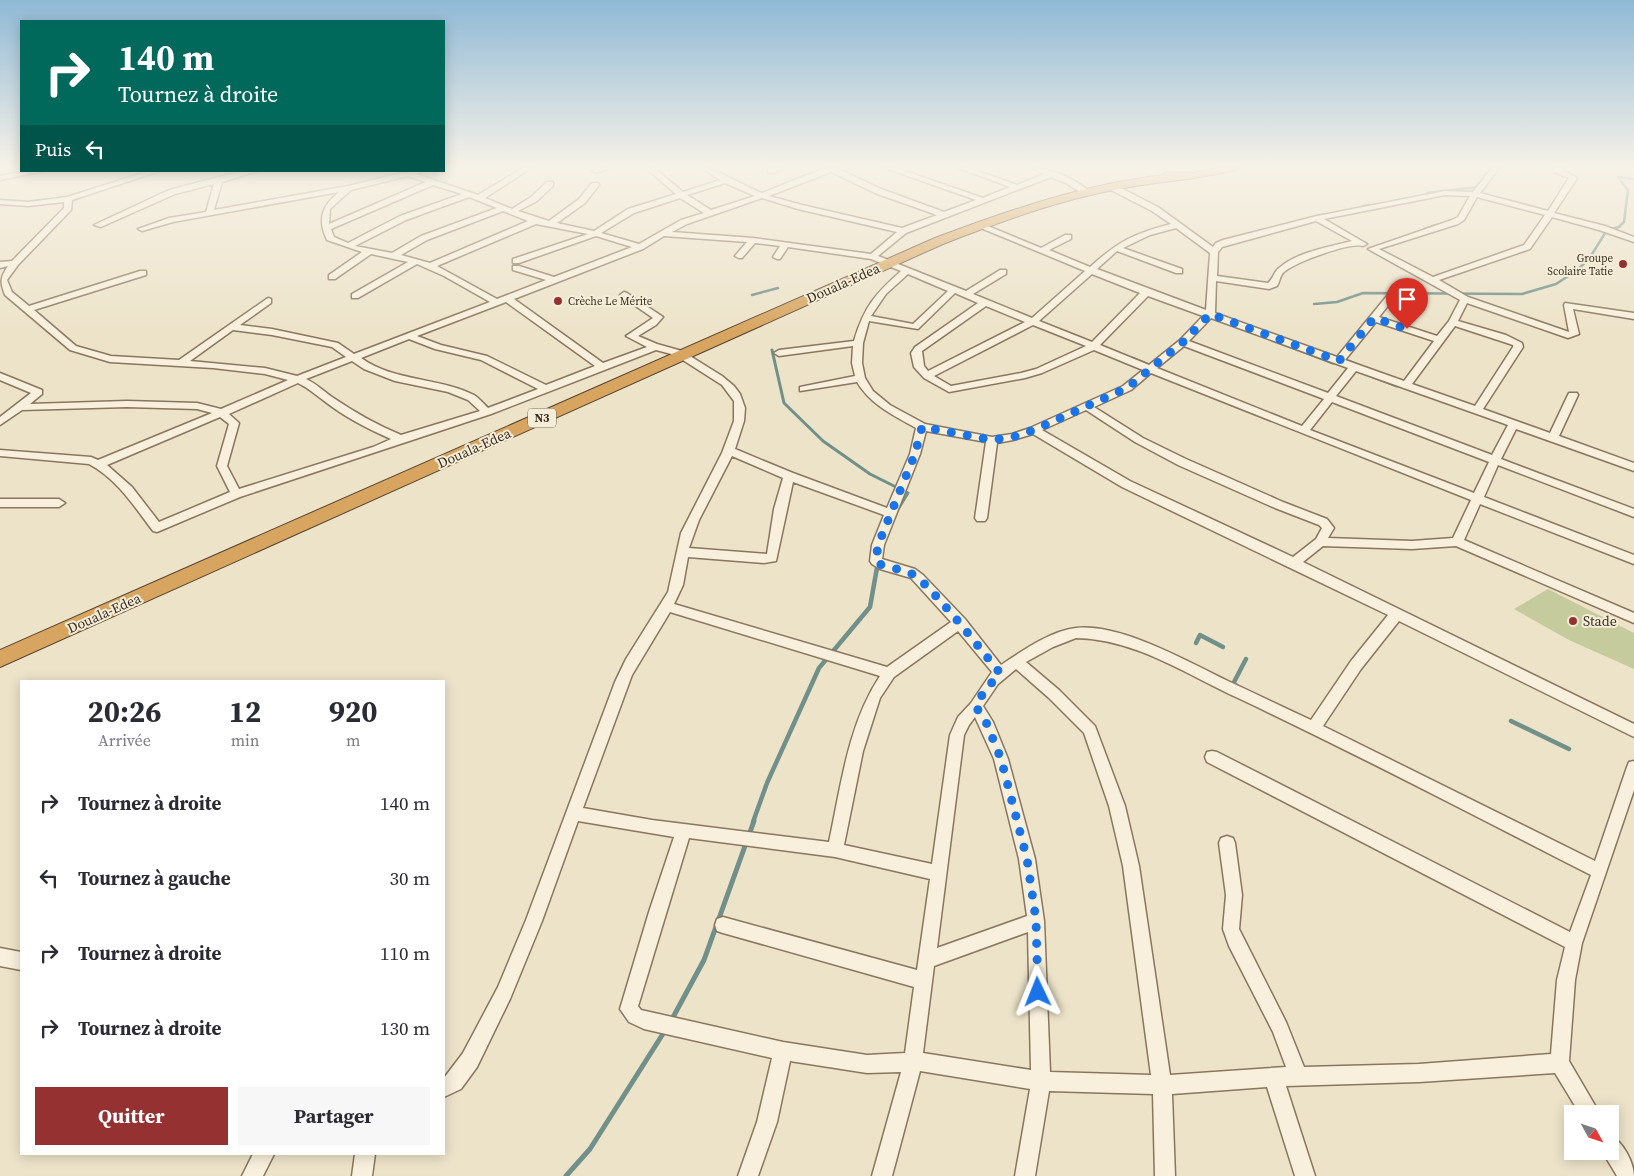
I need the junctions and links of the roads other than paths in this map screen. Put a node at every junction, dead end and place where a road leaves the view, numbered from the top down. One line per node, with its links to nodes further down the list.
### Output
1 (54, 223): 45 (street)
2 (162, 223): 24 (street)
3 (324, 223): 23 (street)
4 (338, 223): 23 (street)
5 (393, 223): 33 (street)
6 (464, 223): 40 (street)
7 (531, 223): 48 (street)
8 (544, 223): 20 (street)
9 (613, 223): 26 (street)
10 (683, 223): 27 (street)
11 (873, 223): 25 (street)
12 (924, 223): 25 (street)
13 (990, 223): 22 (highway, Douala-Edea / N3)
14 (1176, 223): 21 (street)
15 (1298, 223): 39 (street)
16 (1326, 223): 31 (street)
17 (1452, 223): 36 (street)
18 (1544, 223): 58 (street)
19 (1583, 223): 30 (street)
20 (550, 224): 26 (street)
21 (1179, 225): 35 (street); 39 (street)
22 (980, 226): 38 (street); 46 (highway, Douala-Edea / N3)
23 (326, 228): 33 (street)
24 (142, 229)
25 (903, 231): 43 (street)
26 (594, 234): 34 (street); 57 (street)
27 (664, 234): 29 (street); 34 (street)
28 (1068, 237): 38 (street)
29 (753, 240): 32 (street); 41 (street)
30 (1634, 240)
31 (1360, 242): 36 (street); 55 (street)
32 (785, 245): 42 (street); 43 (street)
33 (348, 246): 37 (street)
34 (640, 247): 57 (street)
35 (1116, 248): 50 (street); 51 (street)
36 (1372, 249): 58 (street)
37 (370, 251): 40 (street); 54 (street)
38 (1041, 251): 50 (street)
39 (1214, 252): 55 (street)
40 (393, 256): 44 (street)
41 (739, 256)
42 (777, 257)
43 (873, 257): 46 (street)
44 (416, 261): 48 (street); 64 (street)
45 (15, 263): 47 (street); 56 (street)
46 (889, 263): 49 (street); 85 (highway, Douala-Edea / N3)
47 (0, 265)
48 (430, 266): 68 (street)
49 (907, 270): 59 (street); 73 (street)
50 (1092, 271): 60 (street); 75 (street)
51 (1179, 271)
52 (1003, 272): 63 (street)
53 (142, 273): 70 (street)
54 (332, 277)
55 (1213, 278): 71 (street)
56 (1, 280): 70 (street)
57 (553, 280): 65 (street)
58 (1432, 280): 66 (street)
59 (954, 290): 63 (street); 73 (street)
60 (1146, 292): 71 (street); 82 (street)
61 (1394, 293): 74 (street)
62 (624, 295): 83 (street)
63 (966, 295): 69 (street)
64 (355, 296)
65 (507, 298): 68 (street); 89 (street)
66 (1465, 299): 72 (street); 76 (street)
67 (268, 301): 77 (street)
68 (496, 302): 78 (street)
69 (985, 302): 75 (street); 93 (street)
70 (26, 310): 88 (street)
71 (1210, 314): 80 (street); 87 (street)
72 (1634, 316)
73 (865, 318): 81 (street)
74 (1374, 318): 79 (street); 87 (street)
75 (1034, 321): 82 (street); 93 (street)
76 (1453, 322): 79 (street); 103 (street)
77 (231, 327): 86 (street); 88 (street)
78 (408, 336): 86 (street); 97 (street)
79 (1439, 340): 96 (street)
80 (1183, 342): 91 (street); 100 (street)
81 (858, 343): 84 (street); 94 (street)
82 (1094, 346): 91 (street); 93 (street)
83 (655, 347): 85 (street); 89 (street)
84 (778, 353)
85 (682, 356): 114 (street); 136 (highway, Douala-Edea / N3)
86 (352, 358): 95 (street); 105 (street)
87 (1339, 361): 90 (street)
88 (181, 363): 95 (street)
89 (602, 367): 97 (street)
90 (1354, 367): 96 (street); 100 (street)
91 (1151, 368): 102 (street); 110 (street)
92 (0, 376): 101 (street)
93 (927, 376)
94 (860, 378): 98 (street); 108 (street)
95 (298, 379): 104 (street); 111 (street)
96 (1406, 385): 103 (street)
97 (546, 388): 105 (street)
98 (804, 389)
99 (1573, 394): 112 (street)
100 (1330, 398): 110 (street); 116 (street)
101 (20, 407): 104 (street); 106 (street)
102 (1088, 407): 109 (street); 127 (street)
103 (1478, 411): 107 (street)
104 (220, 412): 117 (street); 120 (street)
105 (487, 412): 111 (street)
106 (0, 422)
107 (1513, 425): 112 (street); 116 (street)
108 (922, 427): 113 (street); 124 (street)
109 (1034, 430): 113 (street); 131 (street)
110 (1304, 431): 121 (street)
111 (400, 439): 120 (street)
112 (1553, 439): 118 (street)
113 (992, 440): 126 (street)
114 (728, 450): 119 (street); 129 (street)
115 (0, 453): 117 (street)
116 (1495, 460): 121 (street); 125 (street)
117 (99, 464): 120 (street)
118 (1634, 467)
119 (789, 476): 124 (street); 129 (street)
120 (236, 494)
121 (1478, 500): 128 (street); 130 (street)
122 (0, 503): 123 (street)
123 (59, 503)
124 (892, 514): 135 (street)
125 (1634, 514)
126 (981, 518)
127 (1320, 542): 128 (street); 131 (street)
128 (1457, 542): 134 (street)
129 (682, 552): 132 (street)
130 (1634, 560)
131 (1294, 563): 133 (street)
132 (666, 606): 138 (street); 145 (street)
133 (1396, 615): 141 (street); 142 (street)
134 (1634, 618)
135 (960, 623): 138 (street); 139 (street)
136 (0, 659)
137 (1017, 662): 139 (street); 141 (street); 164 (street)
138 (889, 673): 148 (street)
139 (1000, 673): 140 (street)
140 (976, 707): 150 (street); 151 (street)
141 (1314, 727): 149 (street)
142 (1634, 731)
143 (1212, 757): 153 (street)
144 (1633, 773): 149 (street)
145 (573, 813): 146 (street); 165 (street)
146 (684, 830): 148 (street); 158 (street)
147 (1227, 843): 161 (street)
148 (835, 850): 150 (street)
149 (1600, 872): 153 (street)
150 (939, 873): 155 (street)
151 (1036, 920): 155 (street); 163 (street)
152 (723, 925): 157 (street)
153 (1574, 943): 160 (street)
154 (0, 957): 156 (street)
155 (927, 960): 157 (street)
156 (20, 961)
157 (924, 981): 159 (street)
158 (782, 1051): 159 (street); 173 (street)
159 (913, 1061): 163 (street); 174 (street)
160 (1560, 1063): 161 (street); 166 (street)
161 (1298, 1076): 162 (street)
162 (1274, 1079): 164 (street); 177 (street)
163 (1041, 1081): 164 (street); 175 (street)
164 (1162, 1085): 176 (street)
165 (445, 1087)
166 (1586, 1105)
167 (263, 1155): 171 (street)
168 (365, 1155): 172 (street)
169 (1619, 1159): 170 (street)
170 (1630, 1174)
171 (252, 1176)
172 (362, 1176)
173 (748, 1176)
174 (882, 1176)
175 (1024, 1176)
176 (1165, 1176)
177 (1304, 1176)

